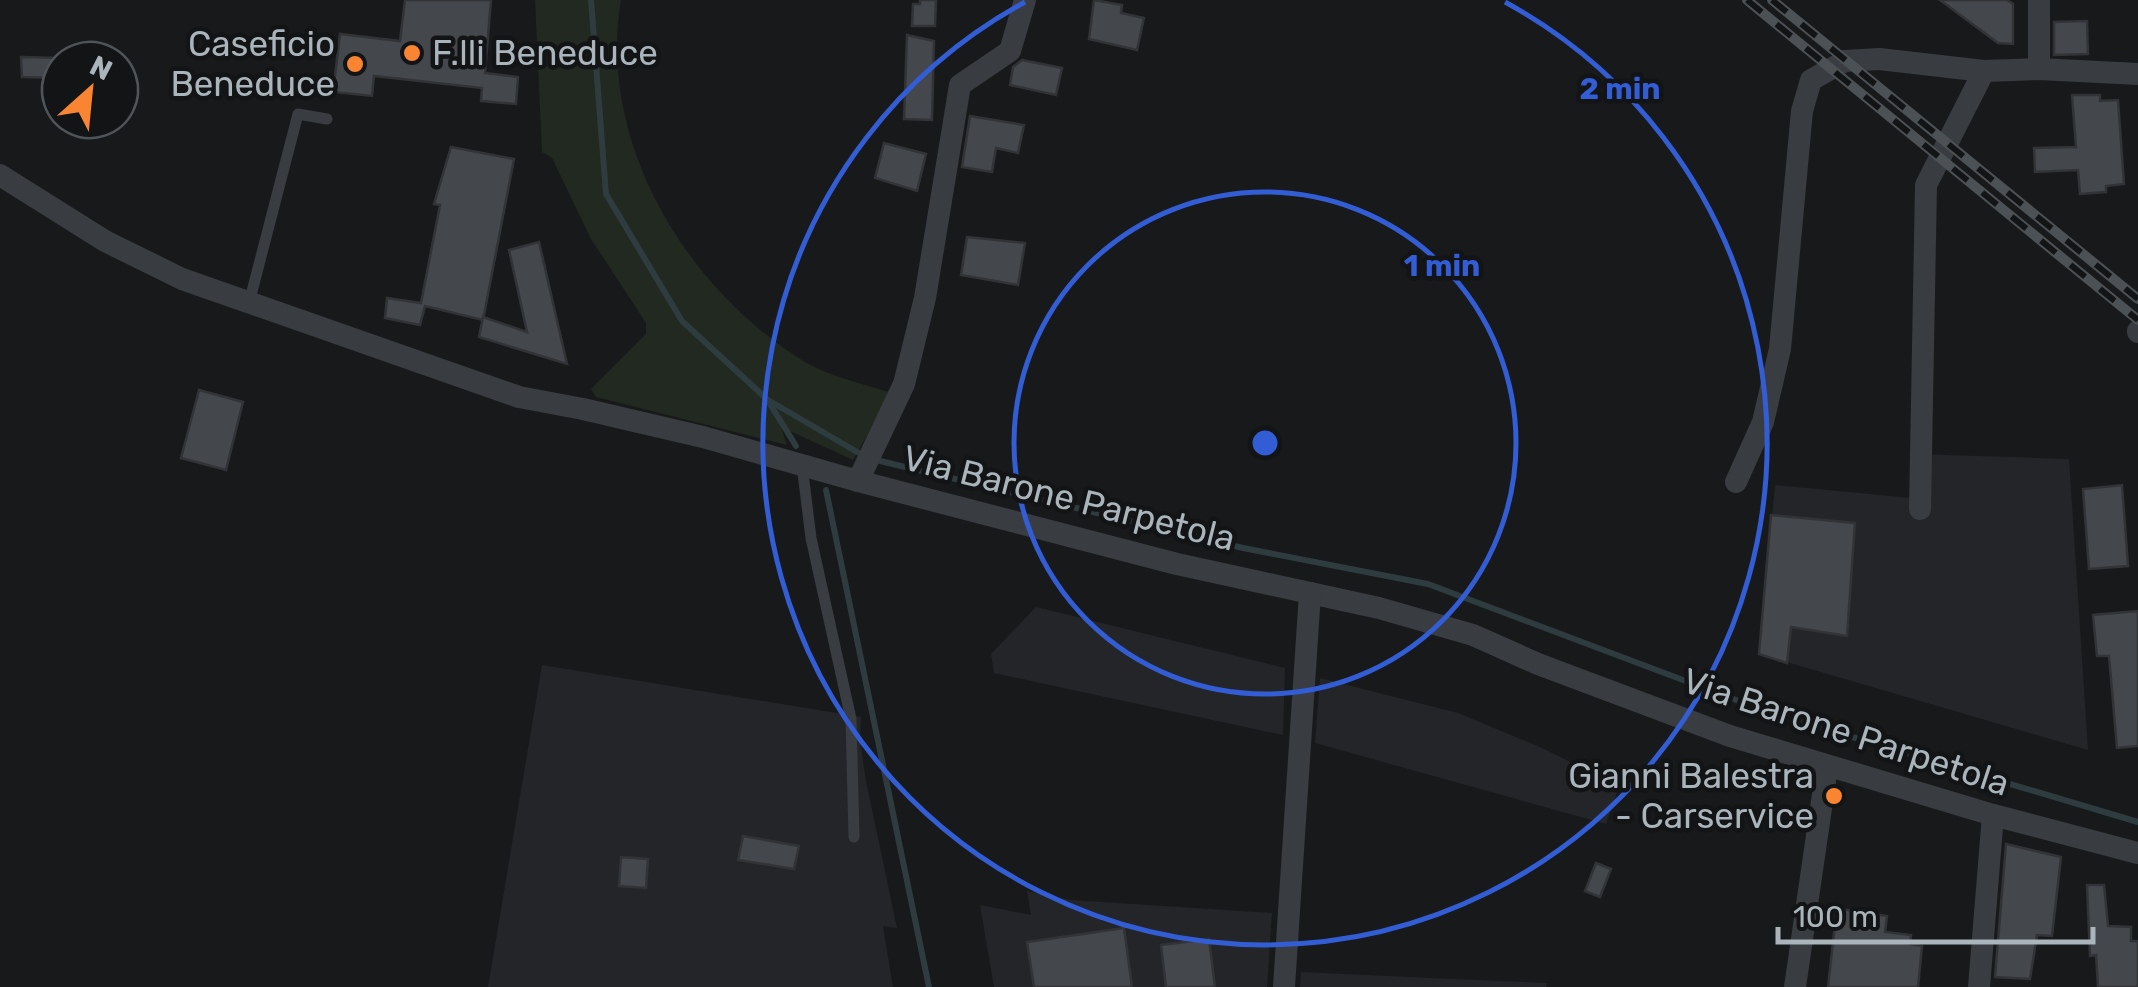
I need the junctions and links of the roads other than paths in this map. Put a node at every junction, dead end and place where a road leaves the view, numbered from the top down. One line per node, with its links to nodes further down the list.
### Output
1 (1025, 0): 10 (street)
2 (2039, 0): 3 (street)
3 (2039, 69): 4 (street); 5 (street)
4 (1984, 70): 11 (street); 12 (street)
5 (2138, 74)
6 (328, 119): 8 (lane)
7 (0, 176): 8 (street, Via Barone Parpetola)
8 (249, 303): 9 (street, Via Barone Parpetola)
9 (802, 464): 10 (street, Via Barone Parpetola); 16 (lane)
10 (858, 481): 13 (street, Via Barone Parpetola)
11 (1736, 482)
12 (1920, 509)
13 (1310, 593): 14 (street, Via Barone Parpetola); 18 (street)
14 (1828, 767): 15 (street, Via Barone Parpetola); 19 (street)
15 (1992, 816): 17 (street, Via Barone Parpetola); 20 (street)
16 (854, 837)
17 (2138, 853)
18 (1284, 987)
19 (1795, 987)
20 (1979, 987)

